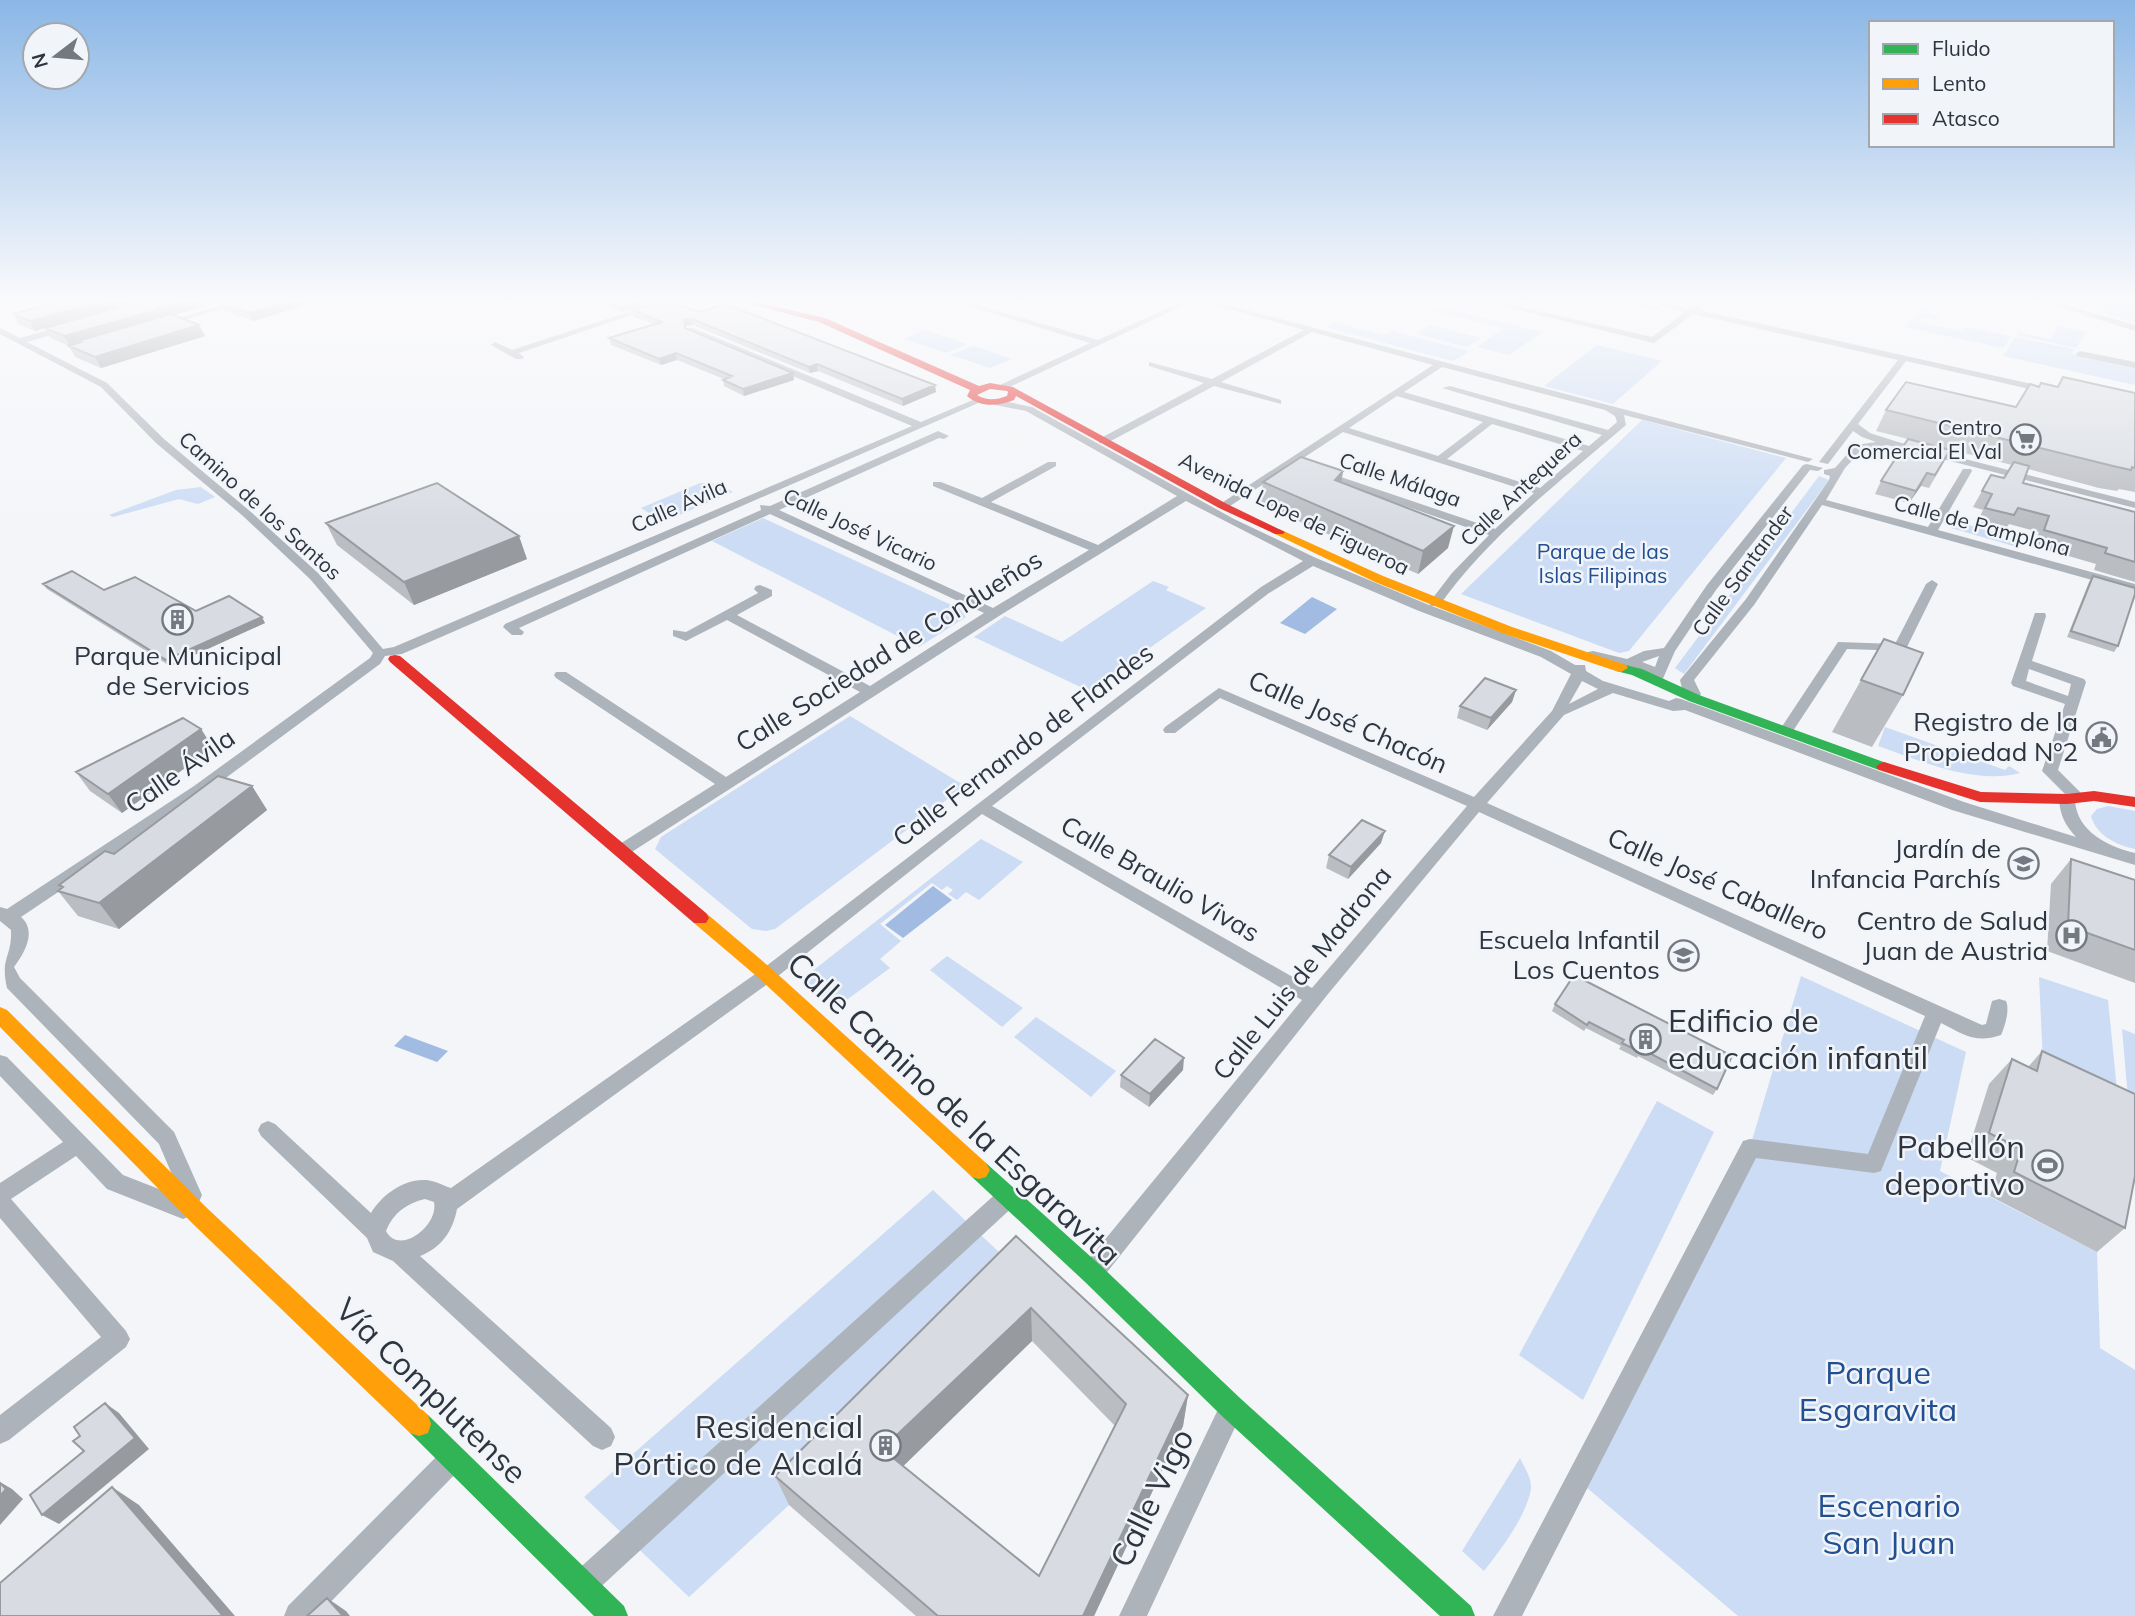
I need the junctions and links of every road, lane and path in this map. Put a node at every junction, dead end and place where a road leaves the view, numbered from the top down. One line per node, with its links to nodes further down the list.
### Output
1 (87, 376): 59 (street, Camino de los Santos)
2 (802, 376): 20 (street)
3 (939, 376): 16 (street)
4 (1037, 376): 15 (street)
5 (1193, 376): 11 (street)
6 (1222, 376): 11 (street)
7 (1421, 376): 14 (street)
8 (1491, 376): 18 (street)
9 (1890, 376): 21 (street, Calle Santander)
10 (1978, 376): 13 (street)
11 (1211, 382): 17 (street); 25 (street)
12 (1447, 388): 23 (street)
13 (2055, 392)
14 (1396, 393): 19 (street); 22 (street)
15 (1005, 394): 16 (street); 25 (street, Avenida Lope de Figueroa); 37 (street, Avenida Lope de Figueroa)
16 (977, 395): 20 (street, Calle Ávila)
17 (1278, 402)
18 (1607, 408): 23 (street, Calle Antequera); 31 (street)
19 (1490, 421): 27 (street); 28 (street)
20 (919, 425): 38 (street, Calle Ávila)
21 (1851, 425): 26 (street); 31 (street, Calle Santander)
22 (1342, 429): 28 (street); 29 (street)
23 (1610, 433): 27 (street, Calle Antequera)
24 (944, 436): 43 (street, Calle Ávila)
25 (1103, 441): 42 (street, Avenida Lope de Figueroa)
26 (1894, 444): 31 (street, Calle Santander); 41 (street)
27 (1591, 450): 36 (street, Calle Antequera)
28 (1439, 460): 36 (street)
29 (1290, 463): 32 (street, Calle Málaga); 42 (street)
30 (1052, 464): 40 (street)
31 (1824, 466): 39 (street, Calle Santander); 58 (street, Calle Santander)
32 (1303, 468)
33 (1966, 471): 44 (street)
34 (1316, 472): 45 (street, Calle Málaga)
35 (937, 484): 40 (street)
36 (1542, 492): 45 (street, Calle Antequera)
37 (1184, 497): 46 (street, Calle Sociedad de Condueños); 47 (street, Avenida Lope de Figueroa)
38 (749, 499): 43 (street, Calle José Vicario); 59 (street, Calle Ávila)
39 (1819, 501): 44 (street, Calle de Pamplona); 68 (street, Calle Santander)
40 (983, 502): 46 (street)
41 (2135, 505)
42 (1223, 506): 51 (street, Avenida Lope de Figueroa)
43 (768, 509): 52 (street, Calle José Vicario); 55 (street, Calle Ávila)
44 (1931, 531): 49 (street, Calle de Pamplona)
45 (1497, 534): 51 (street, Calle Antequera)
46 (1098, 549): 52 (street, Calle Sociedad de Condueños)
47 (1312, 561): 57 (street, Avenida Lope de Figueroa); 77 (street, Calle Fernando de Flandes)
48 (1931, 584): 72 (street)
49 (2135, 588)
50 (760, 589): 53 (street)
51 (1435, 603): 57 (street, Avenida Lope de Figueroa)
52 (994, 613): 67 (street, Calle Sociedad de Condueños)
53 (727, 615): 56 (street); 67 (street)
54 (2040, 616): 61 (street)
55 (517, 632)
56 (678, 633)
57 (1556, 654): 60 (street, Avenida Lope de Figueroa); 64 (street, Avenida Lope de Figueroa); 66 (street)
58 (1663, 654): 62 (street); 62 (street, Calle Santander); 68 (street, Calle Santander)
59 (387, 656): 78 (street, Calle Camino de la Esgaravita); 81 (street, Calle Ávila)
60 (1597, 659): 62 (street, Avenida Lope de Figueroa); 64 (street, Avenida Lope de Figueroa)
61 (2024, 663): 69 (street); 69 (street)
62 (1646, 672): 65 (street); 68 (street, Avenida Lope de Figueroa); 68 (street, Avenida Lope de Figueroa)
63 (561, 675): 73 (street)
64 (1592, 678): 65 (street, Avenida Lope de Figueroa); 66 (street, Calle Luis de Madrona); 68 (street, Avenida Lope de Figueroa); 70 (street, Calle Luis de Madrona)
65 (1637, 688): 68 (street, Avenida Lope de Figueroa)
66 (1567, 691): 70 (street, Calle Luis de Madrona)
67 (870, 692): 73 (street, Calle Sociedad de Condueños)
68 (1692, 698): 72 (street, Avenida Lope de Figueroa); 79 (street, Avenida Lope de Figueroa)
69 (2073, 702): 74 (street)
70 (1559, 712): 76 (street, Calle Luis de Madrona)
71 (1170, 730): 76 (street, Calle José Chacón)
72 (1786, 731): 74 (street, Avenida Lope de Figueroa)
73 (726, 783): 78 (street, Calle Sociedad de Condueños)
74 (2071, 797): 75 (street, Avenida Lope de Figueroa); 79 (street)
75 (2135, 802)
76 (1476, 804): 84 (street, Calle Luis de Madrona); 86 (street, Calle José Caballero)
77 (981, 807): 83 (street, Calle Fernando de Flandes); 84 (street, Calle Braulio Vivas)
78 (621, 851): 83 (street, Calle Camino de la Esgaravita)
79 (2122, 856): 80 (street)
80 (2135, 868)
81 (5, 915): 82 (street)
82 (2, 968): 95 (street, Vía Complutense)
83 (767, 975): 92 (street, Calle Camino de la Esgaravita); 94 (street, Calle Fernando de Flandes)
84 (1314, 998): 98 (street, Calle Luis de Madrona)
85 (1999, 1006): 86 (street, Calle José Caballero)
86 (1936, 1011): 108 (street)
87 (0, 1015): 95 (street, Vía Complutense)
88 (0, 1063): 90 (street, Vía Complutense)
89 (268, 1130): 96 (street)
90 (76, 1144): 91 (street); 95 (street, Vía Complutense)
91 (0, 1195)
92 (1008, 1197): 98 (street, Calle Camino de la Esgaravita); 103 (street)
93 (0, 1202): 100 (street)
94 (447, 1203): 96 (street); 97 (street)
95 (200, 1216): 102 (street, Vía Complutense)
96 (375, 1231): 97 (street)
97 (398, 1251): 101 (street)
98 (1092, 1273): 99 (street, Calle Camino de la Esgaravita)
99 (1232, 1408): 106 (street, Calle Vigo); 107 (street, Calle Camino de la Esgaravita)
100 (0, 1431)
101 (602, 1437)
102 (453, 1458): 103 (street, Vía Complutense); 104 (street)
103 (582, 1585): 105 (street, Vía Complutense)
104 (298, 1616)
105 (614, 1616)
106 (1133, 1616)
107 (1461, 1616)
108 (1507, 1616)

